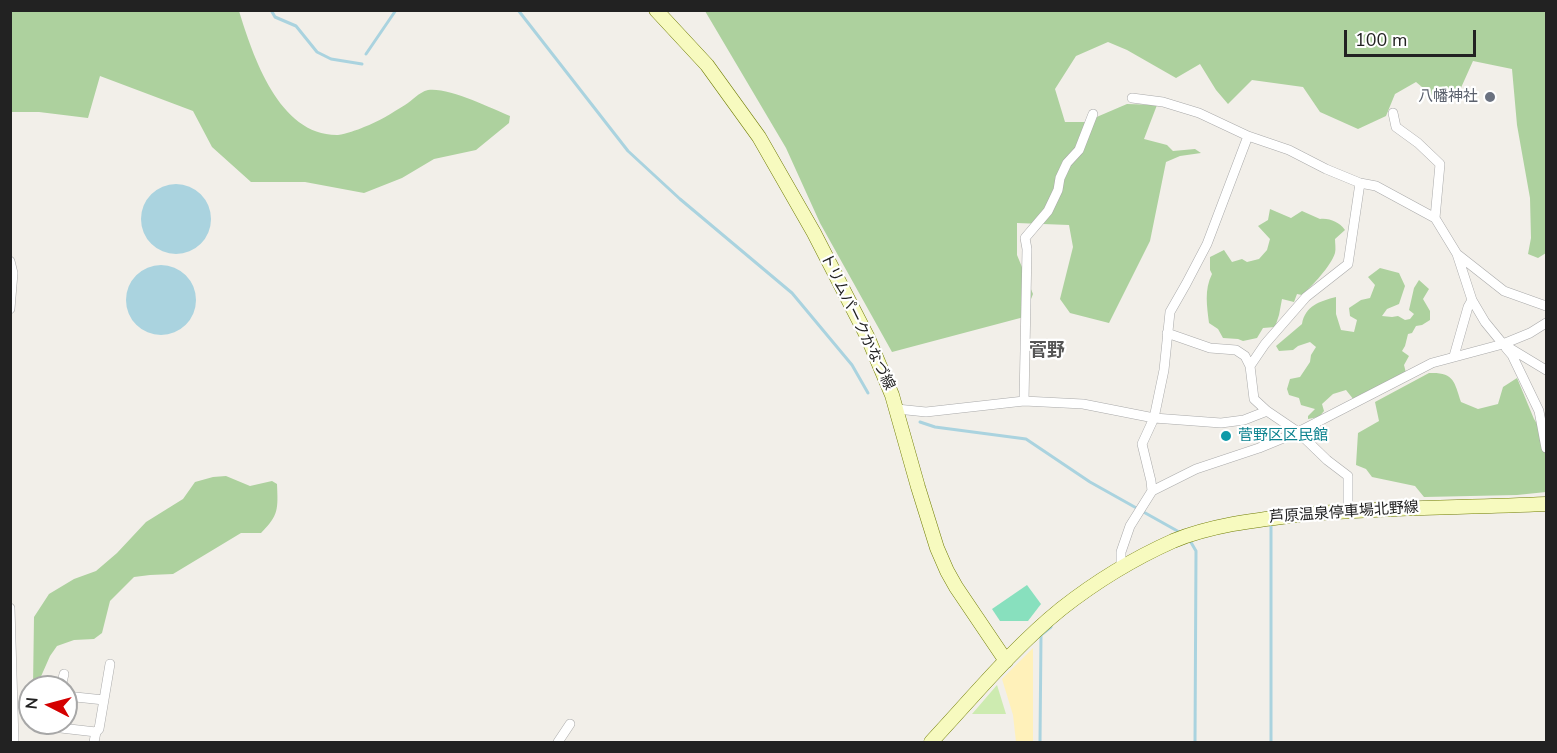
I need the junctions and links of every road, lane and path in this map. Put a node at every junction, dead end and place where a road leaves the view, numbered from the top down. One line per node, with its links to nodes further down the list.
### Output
1 (656, 10): 20 (main road, トリムパークかなづ線)
2 (1132, 98): 5 (street)
3 (1393, 112): 7 (street)
4 (1093, 114): 19 (street)
5 (1248, 136): 6 (street); 14 (street)
6 (1360, 183): 7 (street); 17 (street)
7 (1435, 218): 8 (street)
8 (1457, 254): 10 (street); 11 (street)
9 (10, 261): 12 (street)
10 (1472, 300): 15 (street); 16 (street)
11 (1546, 306)
12 (10, 309)
13 (1546, 322): 15 (street)
14 (1167, 333): 17 (street); 22 (street)
15 (1503, 344): 16 (street); 18 (street); 24 (street)
16 (1454, 356): 23 (street)
17 (1250, 366): 21 (street)
18 (1546, 370)
19 (1024, 401): 20 (street); 22 (street)
20 (897, 409): 30 (main road, トリムパークかなづ線)
21 (1267, 411): 22 (street); 23 (street)
22 (1154, 418): 25 (street)
23 (1298, 432): 25 (street); 27 (street)
24 (1546, 447)
25 (1152, 491): 28 (street)
26 (1546, 504): 27 (main road, 芦原温泉停車場北野線)
27 (1348, 510): 28 (main road, 芦原温泉停車場北野線)
28 (1120, 569): 30 (main road, 芦原温泉停車場北野線)
29 (10, 608): 37 (street)
30 (1006, 661): 39 (main road, 芦原温泉停車場北野線)
31 (110, 664): 33 (street)
32 (78, 697): 33 (street)
33 (104, 700): 36 (street)
34 (570, 724): 38 (street)
35 (78, 732): 36 (street)
36 (95, 737)
37 (14, 742)
38 (559, 742)
39 (931, 742)

